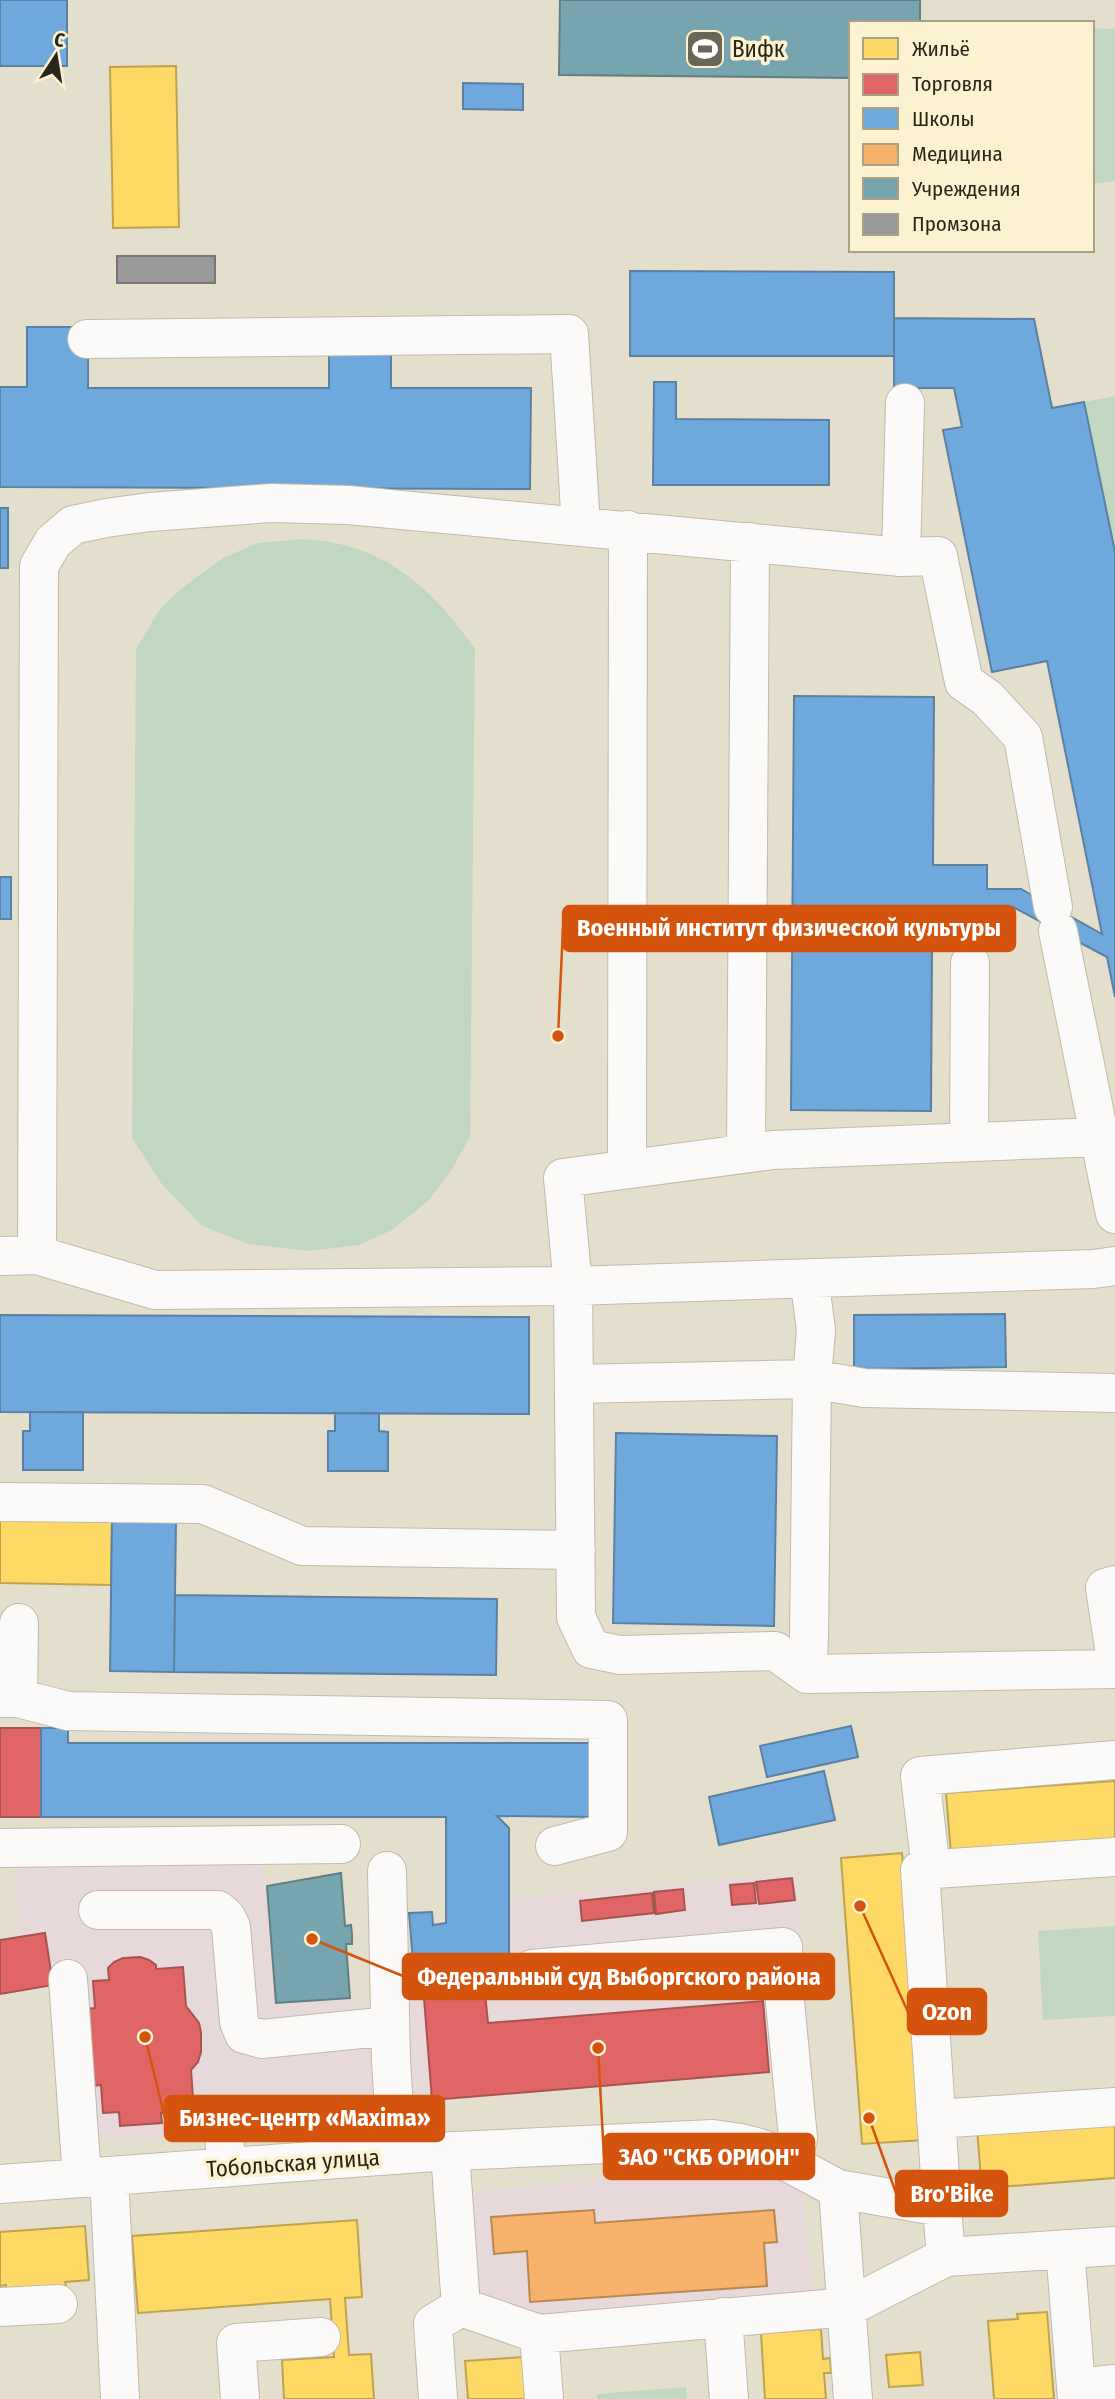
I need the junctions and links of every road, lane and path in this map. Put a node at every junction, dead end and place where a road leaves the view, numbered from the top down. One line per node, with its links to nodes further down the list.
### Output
1 (88, 340): 3 (street)
2 (905, 403): 6 (street)
3 (581, 526): 4 (street); 13 (street)
4 (628, 530): 5 (street); 11 (street)
5 (750, 542): 6 (street); 10 (street)
6 (901, 557): 8 (street)
7 (970, 963): 9 (street)
8 (1099, 1138): 9 (street); 12 (street)
9 (969, 1142): 10 (street)
10 (746, 1153): 11 (street)
11 (627, 1169): 16 (street)
12 (1115, 1214)
13 (18, 1255): 16 (street)
14 (1115, 1266): 15 (street)
15 (809, 1278): 16 (street); 17 (street)
16 (573, 1286): 18 (street)
17 (812, 1379): 18 (street); 19 (street); 26 (street)
18 (574, 1384): 21 (street)
19 (1115, 1393)
20 (0, 1502): 21 (street)
21 (576, 1550): 26 (street)
22 (1115, 1585): 24 (street)
23 (24, 1623): 27 (street)
24 (1115, 1654)
25 (1115, 1669): 26 (street)
26 (807, 1675)
27 (9, 1698): 30 (street)
28 (1115, 1760): 33 (street)
29 (341, 1844): 31 (street)
30 (555, 1846)
31 (0, 1848)
32 (1115, 1857): 33 (street)
33 (931, 1870): 40 (street)
34 (387, 1871): 38 (street)
35 (99, 1910): 38 (street)
36 (532, 1969): 43 (street)
37 (68, 1979): 44 (street)
38 (390, 2026): 42 (street)
39 (1115, 2107): 40 (street)
40 (936, 2119): 47 (street)
41 (450, 2151): 42 (street, Тобольская улица); 43 (street, Тобольская улица); 52 (street)
42 (397, 2155): 44 (street, Тобольская улица)
43 (788, 2162): 46 (street, Тобольская улица)
44 (96, 2177): 45 (street, Тобольская улица); 60 (street)
45 (0, 2184)
46 (838, 2189): 47 (street, Тобольская улица); 54 (street)
47 (942, 2207): 50 (street)
48 (1115, 2246): 49 (street)
49 (1065, 2249): 50 (street); 59 (street)
50 (946, 2257): 54 (street)
51 (58, 2304): 53 (street)
52 (461, 2306): 56 (street); 62 (street)
53 (0, 2307)
54 (848, 2307): 55 (street); 65 (street)
55 (723, 2317): 56 (street); 64 (street)
56 (539, 2334): 63 (street)
57 (321, 2336): 61 (street)
58 (1115, 2384): 59 (street)
59 (1076, 2394)
60 (120, 2399)
61 (240, 2399)
62 (438, 2399)
63 (544, 2399)
64 (729, 2399)
65 (853, 2399)

